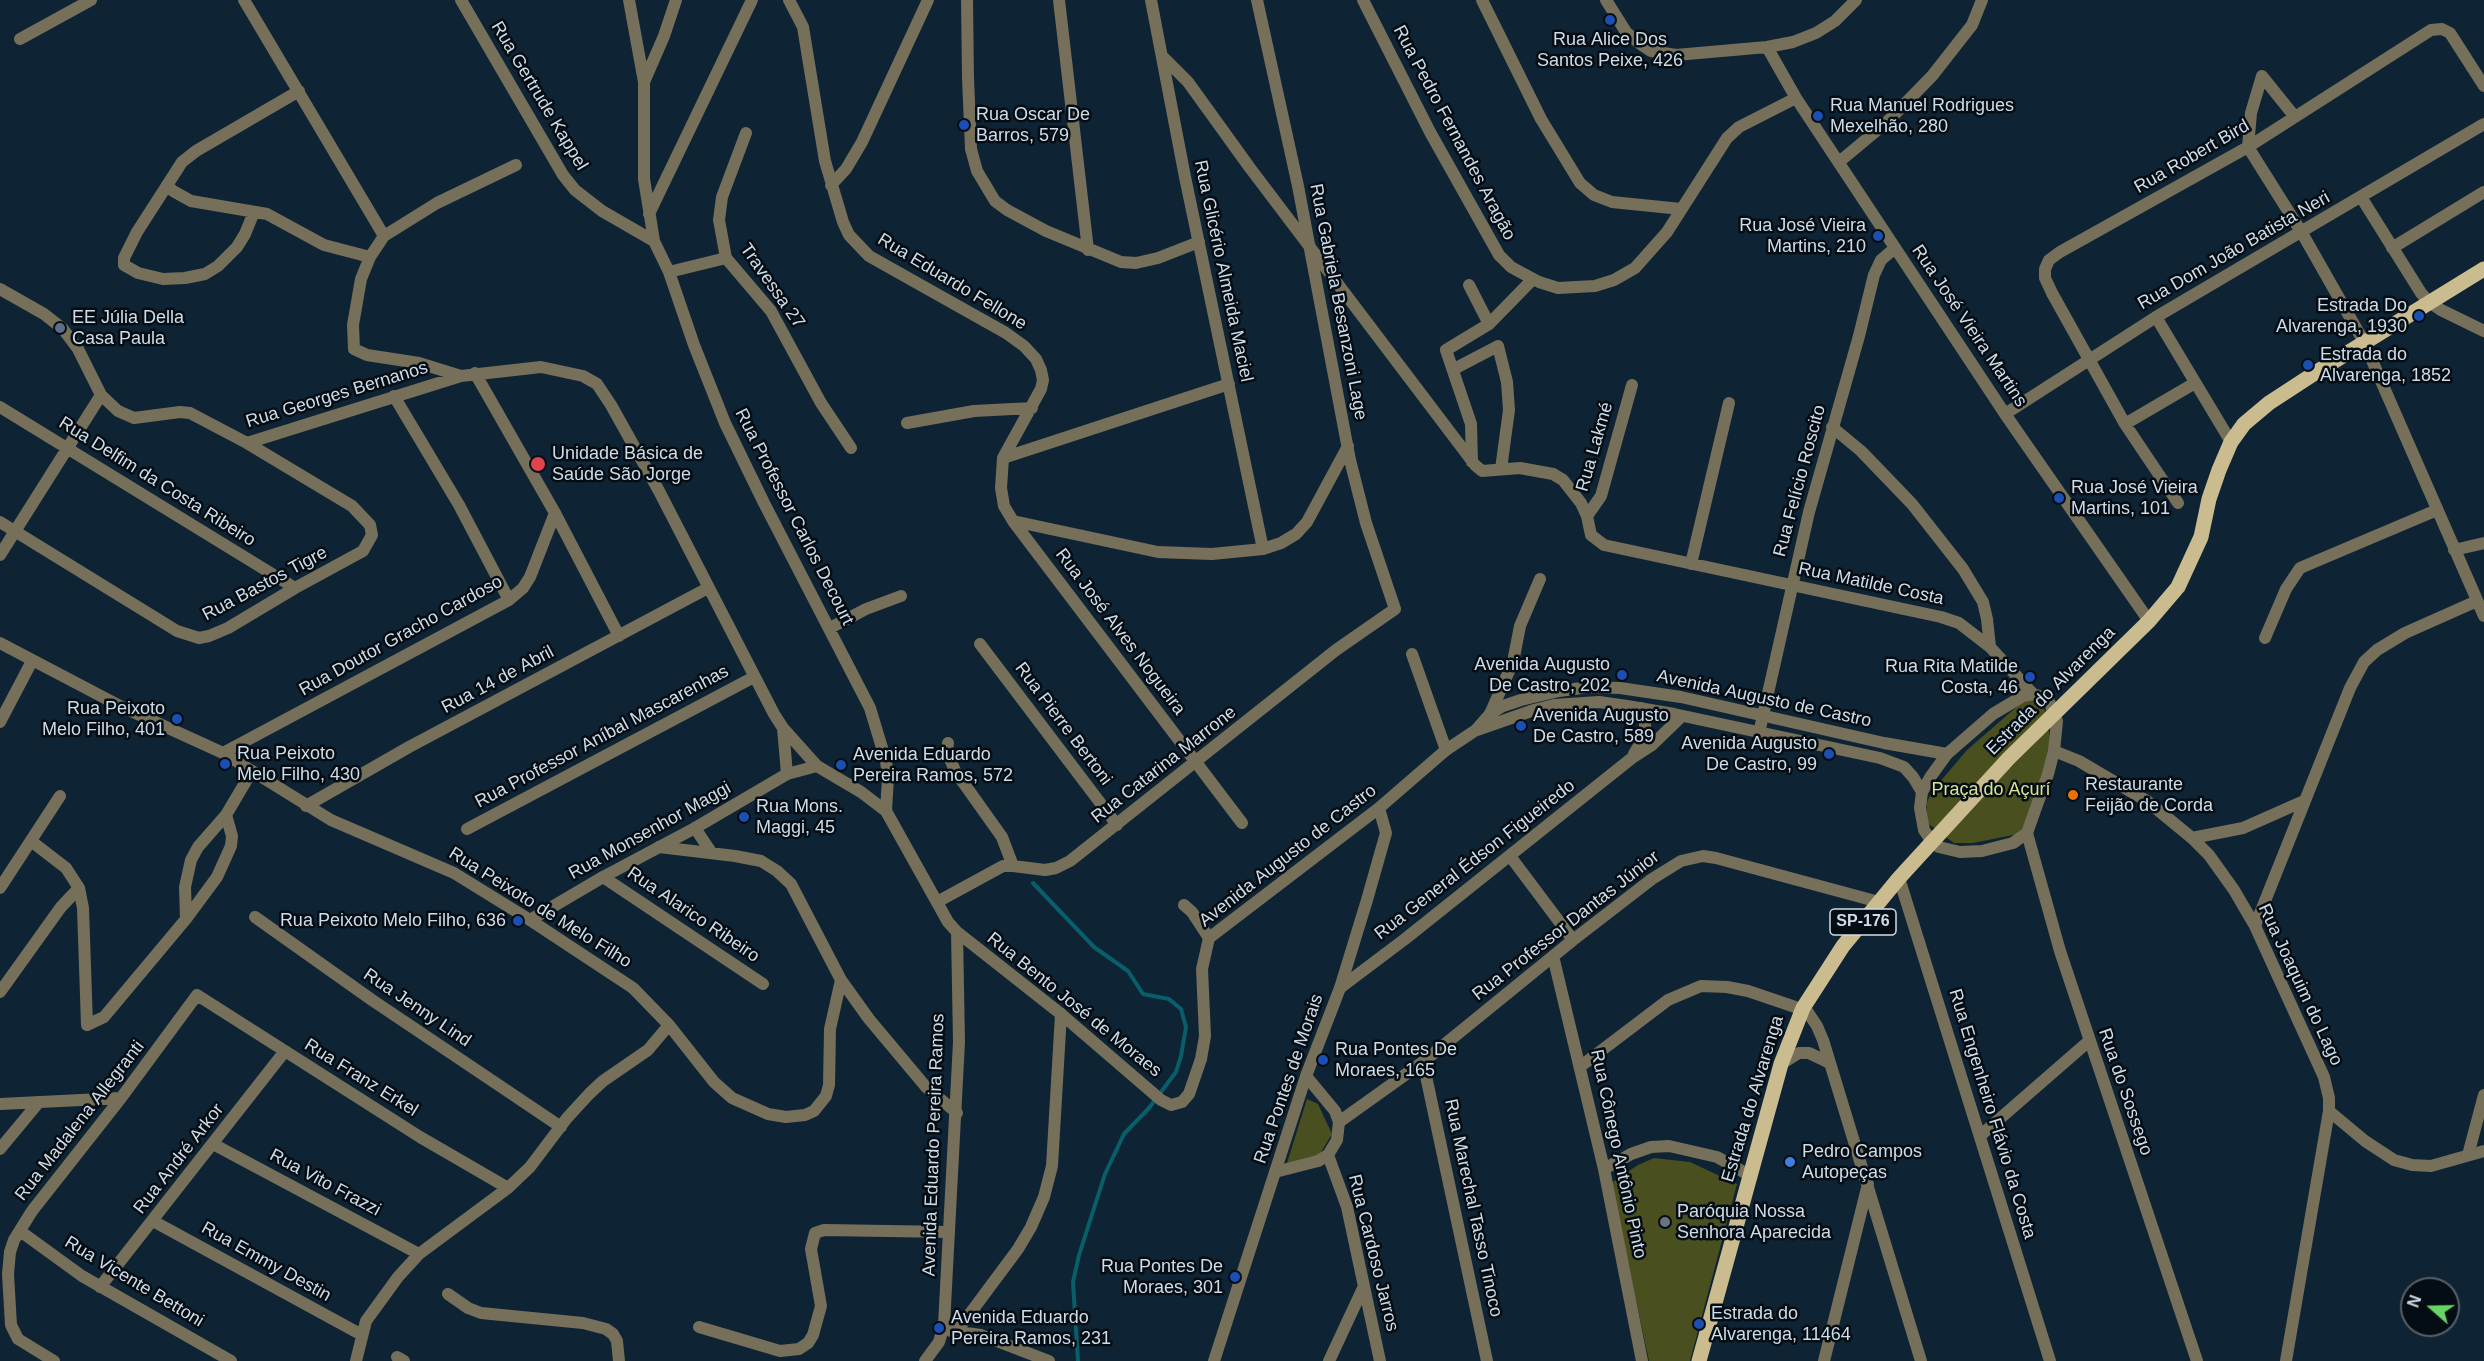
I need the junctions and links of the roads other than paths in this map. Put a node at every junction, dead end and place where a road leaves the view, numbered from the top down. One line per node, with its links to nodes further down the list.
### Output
1 (91, 0): 18 (street)
2 (244, 0): 23 (street)
3 (461, 0): 40 (street, Rua Gertrude Kappel)
4 (629, 0): 21 (street)
5 (676, 0): 21 (street)
6 (752, 0): 37 (street)
7 (789, 0): 32 (street, Rua Eduardo Fellone)
8 (928, 0): 32 (street)
9 (967, 0): 45 (street)
10 (1059, 0): 45 (street)
11 (1151, 0): 20 (street, Rua Glicério Almeida Maciel)
12 (1257, 0): 42 (street, Rua Gabriela Besanzoni Lage)
13 (1363, 0): 50 (street, Rua Pedro Fernandes Aragão)
14 (1482, 0): 35 (street)
15 (1606, 0): 19 (street)
16 (1856, 0): 19 (street)
17 (1982, 0): 29 (street)
18 (20, 39)
19 (1767, 47): 24 (street, Rua José Vieira Martins)
20 (1162, 57): 41 (street, Rua Glicério Almeida Maciel); 42 (street)
21 (644, 82): 37 (street, Rua Professor Carlos Decourt)
22 (2484, 86): 25 (street, Rua Robert Bird)
23 (299, 91): 31 (street); 39 (street)
24 (1797, 98): 29 (street, Rua José Vieira Martins); 35 (street, Rua Pedro Fernandes Aragão)
25 (2295, 117): 28 (street, Rua Robert Bird); 28 (street)
26 (2484, 124): 34 (street, Rua Dom João Batista Neri)
27 (746, 134): 47 (street, Travessa 27)
28 (2248, 147): 38 (street); 58 (street, Rua Robert Bird)
29 (1839, 162): 43 (street, Rua José Vieira Martins)
30 (516, 165): 39 (street)
31 (167, 185): 36 (street); 36 (street)
32 (831, 185): 69 (street, Rua Eduardo Fellone)
33 (2484, 192): 44 (street)
34 (2361, 197): 38 (street, Rua Dom João Batista Neri); 44 (street)
35 (1681, 209): 50 (street, Rua Pedro Fernandes Aragão)
36 (254, 212): 46 (street)
37 (649, 214): 40 (street, Rua Professor Carlos Decourt)
38 (2302, 233): 54 (street, Rua Dom João Batista Neri); 57 (street)
39 (384, 236): 46 (street)
40 (654, 241): 49 (street, Rua Professor Carlos Decourt)
41 (1198, 242): 45 (street); 63 (street, Rua Glicério Almeida Maciel)
42 (1309, 243): 76 (street, Rua Gabriela Besanzoni Lage); 80 (street)
43 (1895, 248): 70 (street, Rua José Vieira Martins); 73 (street, Rua Felício Roscito)
44 (2392, 248): 53 (street)
45 (1088, 250)
46 (370, 257): 61 (street)
47 (726, 258): 49 (street); 78 (street, Travessa 27)
48 (2484, 269): 53 (main road, Estrada do Alvarenga / SP-176)
49 (669, 272): 104 (street, Rua Professor Carlos Decourt)
50 (1533, 279): 55 (street)
51 (1469, 285): 55 (street)
52 (0, 289): 65 (street, Rua Georges Bernanos)
53 (2428, 301): 56 (street); 57 (main road, Estrada do Alvarenga / SP-176)
54 (2156, 317): 58 (street, Rua Dom João Batista Neri); 62 (street)
55 (1489, 324): 59 (street)
56 (2484, 331)
57 (2364, 342): 74 (main road, Estrada do Alvarenga / SP-176); 83 (street)
58 (2090, 359): 70 (street, Rua Dom João Batista Neri); 72 (street, Rua Robert Bird)
59 (1454, 369): 80 (street); 81 (street)
60 (476, 373): 61 (street); 84 (street); 97 (street)
61 (461, 376): 66 (street, Rua Georges Bernanos)
62 (2195, 383): 72 (street); 74 (street)
63 (1229, 384): 79 (street); 90 (street, Rua Glicério Almeida Maciel)
64 (1632, 385): 85 (street, Rua Lakmé)
65 (101, 394): 75 (street, Rua Georges Bernanos); 77 (street)
66 (394, 396): 75 (street, Rua Georges Bernanos); 99 (street)
67 (1729, 403): 93 (street)
68 (0, 407): 77 (street, Rua Delfim da Costa Ribeiro)
69 (1032, 408): 71 (street); 79 (street, Rua Eduardo Fellone)
70 (2005, 414): 103 (street, Rua José Vieira Martins)
71 (907, 423)
72 (2125, 424): 82 (street, Rua Robert Bird)
73 (1832, 427): 95 (street, Rua Felício Roscito); 109 (street)
74 (2231, 442): 103 (main road, Estrada do Alvarenga / SP-176)
75 (247, 444): 96 (street, Rua Bastos Tigre)
76 (1348, 446): 90 (street); 101 (street, Rua Gabriela Besanzoni Lage)
77 (66, 448): 88 (street); 96 (street, Rua Delfim da Costa Ribeiro)
78 (851, 448)
79 (1003, 458): 86 (street, Rua Eduardo Fellone)
80 (1477, 466): 81 (street, Rua Matilde Costa)
81 (1501, 469): 85 (street, Rua Matilde Costa)
82 (2178, 504)
83 (2437, 510): 91 (street); 106 (street)
84 (555, 513): 99 (street, Rua Doutor Gracho Cardoso); 105 (street)
85 (1587, 516): 93 (street, Rua Matilde Costa)
86 (1013, 521): 90 (street); 131 (street, Rua José Alves Nogueira)
87 (0, 522): 88 (street, Rua Bastos Tigre)
88 (15, 531): 92 (street); 96 (street, Rua Bastos Tigre)
89 (2484, 543): 91 (street)
90 (1263, 549)
91 (2454, 550): 100 (street)
92 (0, 555)
93 (1691, 564): 95 (street, Rua Matilde Costa)
94 (1540, 579): 116 (street)
95 (1791, 585): 109 (street, Rua Matilde Costa); 117 (street, Rua Felício Roscito)
96 (295, 588)
97 (708, 588): 105 (street, Rua 14 de Abril); 112 (street)
98 (901, 596): 104 (street)
99 (509, 600): 127 (street, Rua Doutor Gracho Cardoso)
100 (2477, 601): 102 (street); 137 (street)
101 (1395, 609): 131 (street, Rua Catarina Marrone)
102 (2484, 616)
103 (2149, 621): 115 (main road, Estrada do Alvarenga / SP-176)
104 (830, 628): 140 (street, Rua Professor Carlos Decourt)
105 (619, 636): 138 (street, Rua 14 de Abril)
106 (2265, 638)
107 (0, 643): 111 (street, Rua Peixoto de Melo Filho)
108 (980, 644): 143 (street, Rua Pierre Bertoni)
109 (1990, 646): 113 (street, Rua Matilde Costa)
110 (1412, 654): 125 (street)
111 (32, 661): 119 (street); 127 (street, Rua Peixoto de Melo Filho)
112 (754, 677): 120 (street); 145 (street, Rua Professor Aníbal Mascarenhas)
113 (2033, 694): 115 (street); 128 (street)
114 (1641, 708): 118 (street, Avenida Augusto de Castro); 121 (street, Avenida Augusto de Castro); 129 (street, Rua General Édson Figueiredo)
115 (2055, 711): 126 (street); 149 (main road, Estrada do Alvarenga / SP-176)
116 (1490, 714): 117 (street, Avenida Augusto de Castro); 121 (street, Avenida Augusto de Castro)
117 (1762, 715): 122 (street, Rua Felício Roscito); 124 (street, Avenida Augusto de Castro)
118 (1682, 716): 122 (street, Avenida Augusto de Castro); 129 (street, Rua General Édson Figueiredo)
119 (0, 722)
120 (783, 728): 132 (street); 134 (street)
121 (1476, 730): 125 (street, Avenida Augusto de Castro)
122 (1759, 733): 130 (street, Avenida Augusto de Castro)
123 (948, 743): 153 (street)
124 (1884, 743): 128 (street, Avenida Augusto de Castro); 130 (street)
125 (1446, 750): 139 (street, Avenida Augusto de Castro)
126 (2054, 751): 146 (street); 147 (street, Rua Joaquim do Lago)
127 (223, 753): 133 (street, Rua Peixoto de Melo Filho)
128 (1947, 754): 135 (street)
129 (1632, 758): 152 (street, Rua General Édson Figueiredo)
130 (1880, 758): 135 (street, Avenida Augusto de Castro)
131 (1196, 763): 142 (street, Rua José Alves Nogueira); 143 (street, Rua Catarina Marrone)
132 (816, 766): 134 (street); 140 (street)
133 (252, 771): 138 (street, Rua Peixoto de Melo Filho); 141 (street)
134 (787, 774): 144 (street, Rua Monsenhor Maggi)
135 (1922, 792): 149 (street)
136 (60, 796): 148 (street)
137 (2304, 801): 147 (street); 164 (street)
138 (306, 806): 163 (street, Rua Peixoto de Melo Filho)
139 (1379, 808): 166 (street, Avenida Augusto de Castro); 171 (street, Rua Pontes de Morais)
140 (886, 812): 158 (street)
141 (226, 815): 162 (street); 162 (street)
142 (1242, 823)
143 (1117, 825): 153 (street, Rua Catarina Marrone)
144 (695, 828): 150 (street, Rua Monsenhor Maggi); 151 (street)
145 (467, 829)
146 (2027, 833): 149 (street); 177 (street, Rua do Sossego)
147 (2192, 838): 164 (street, Rua Joaquim do Lago)
148 (31, 842): 156 (street); 157 (street)
149 (1932, 843): 155 (main road, Estrada do Alvarenga / SP-176)
150 (659, 847): 151 (street); 154 (street, Rua Monsenhor Maggi)
151 (711, 852): 169 (street)
152 (1510, 856): 167 (street); 171 (street, Rua General Édson Figueiredo)
153 (1013, 866): 158 (street, Rua Catarina Marrone)
154 (603, 877): 163 (street, Rua Monsenhor Maggi); 170 (street, Rua Alarico Ribeiro)
155 (1899, 878): 159 (main road, Estrada do Alvarenga / SP-176); 193 (street, Rua Engenheiro Flávio da Costa)
156 (0, 888)
157 (78, 888): 162 (street); 172 (street)
158 (937, 902): 165 (street)
159 (1879, 902): 167 (street, Rua Professor Dantas Júnior); 174 (main road, Estrada do Alvarenga / SP-176)
160 (1184, 905): 166 (street)
161 (255, 917): 192 (street, Rua Jenny Lind)
162 (186, 919)
163 (530, 920): 176 (street, Rua Peixoto de Melo Filho)
164 (2255, 926): 189 (street, Rua Joaquim do Lago)
165 (957, 932): 175 (street, Rua Bento José de Moraes); 190 (street, Avenida Eduardo Pereira Ramos)
166 (1209, 938): 188 (street, Avenida Augusto de Castro)
167 (1574, 940): 168 (street, Rua Professor Dantas Júnior)
168 (1553, 956): 179 (street, Rua Professor Dantas Júnior); 182 (street, Rua Cônego Antônio Pinto)
169 (841, 980): 176 (street, Rua Peixoto de Melo Filho); 190 (street)
170 (763, 984)
171 (1340, 988): 183 (street, Rua Pontes de Morais)
172 (0, 992)
173 (197, 995): 178 (street, Rua Franz Erkel); 185 (street, Rua Madalena Allegranti)
174 (1803, 1008): 180 (street); 181 (main road, Estrada do Alvarenga / SP-176); 182 (street)
175 (1061, 1014): 188 (street, Rua Bento José de Moraes); 213 (street)
176 (669, 1025): 192 (street)
177 (2089, 1041): 193 (street); 230 (street, Rua do Sossego)
178 (285, 1051): 194 (street, Rua André Arkor); 203 (street, Rua Franz Erkel)
179 (1423, 1062): 191 (street, Rua Professor Dantas Júnior); 224 (street, Rua Marechal Tasso Tinoco)
180 (1830, 1062): 181 (street); 202 (street)
181 (1781, 1064): 201 (main road, Estrada do Alvarenga / SP-176)
182 (1581, 1066): 199 (street, Rua Cônego Antônio Pinto)
183 (1306, 1076): 191 (street); 200 (street, Rua Pontes de Morais)
184 (2484, 1095): 198 (street)
185 (121, 1098): 186 (street); 205 (street, Rua Madalena Allegranti)
186 (39, 1102): 187 (street); 195 (street)
187 (0, 1104)
188 (1168, 1104)
189 (2330, 1111): 198 (street); 231 (street, Rua Joaquim do Lago)
190 (957, 1113): 206 (street, Avenida Eduardo Pereira Ramos)
191 (1339, 1122): 197 (street)
192 (561, 1127): 203 (street)
193 (1981, 1135): 229 (street, Rua Engenheiro Flávio da Costa)
194 (213, 1144): 204 (street, Rua André Arkor); 207 (street, Rua Vito Frazzi)
195 (0, 1149)
196 (2484, 1151): 198 (street)
197 (1328, 1155): 200 (street); 208 (street, Rua Cardoso Jarros)
198 (2468, 1155)
199 (1604, 1169): 201 (street); 225 (street, Rua Cônego Antônio Pinto)
200 (1275, 1172): 221 (street, Rua Pontes de Morais)
201 (1749, 1175): 226 (main road, Estrada do Alvarenga / SP-176)
202 (1868, 1183): 227 (street); 228 (street)
203 (508, 1188): 207 (street)
204 (153, 1221): 209 (street, Rua André Arkor); 214 (street, Rua Emmy Destin)
205 (20, 1231): 209 (street, Rua Vicente Bettoni); 216 (street, Rua Madalena Allegranti)
206 (949, 1232): 211 (street); 212 (street, Avenida Eduardo Pereira Ramos)
207 (419, 1254): 214 (street)
208 (1364, 1286): 222 (street); 223 (street, Rua Cardoso Jarros)
209 (100, 1287): 217 (street, Rua Vicente Bettoni)
210 (448, 1294): 215 (street)
211 (699, 1327)
212 (943, 1331): 213 (street); 219 (street, Avenida Eduardo Pereira Ramos)
213 (957, 1331): 220 (street)
214 (362, 1335): 218 (street)
215 (619, 1355)
216 (54, 1361)
217 (231, 1361)
218 (356, 1361)
219 (925, 1361)
220 (1049, 1361)
221 (1214, 1361)
222 (1329, 1361)
223 (1380, 1361)
224 (1487, 1361)
225 (1642, 1361)
226 (1699, 1361)
227 (1824, 1361)
228 (1921, 1361)
229 (2050, 1361)
230 (2197, 1361)
231 (2286, 1361)

